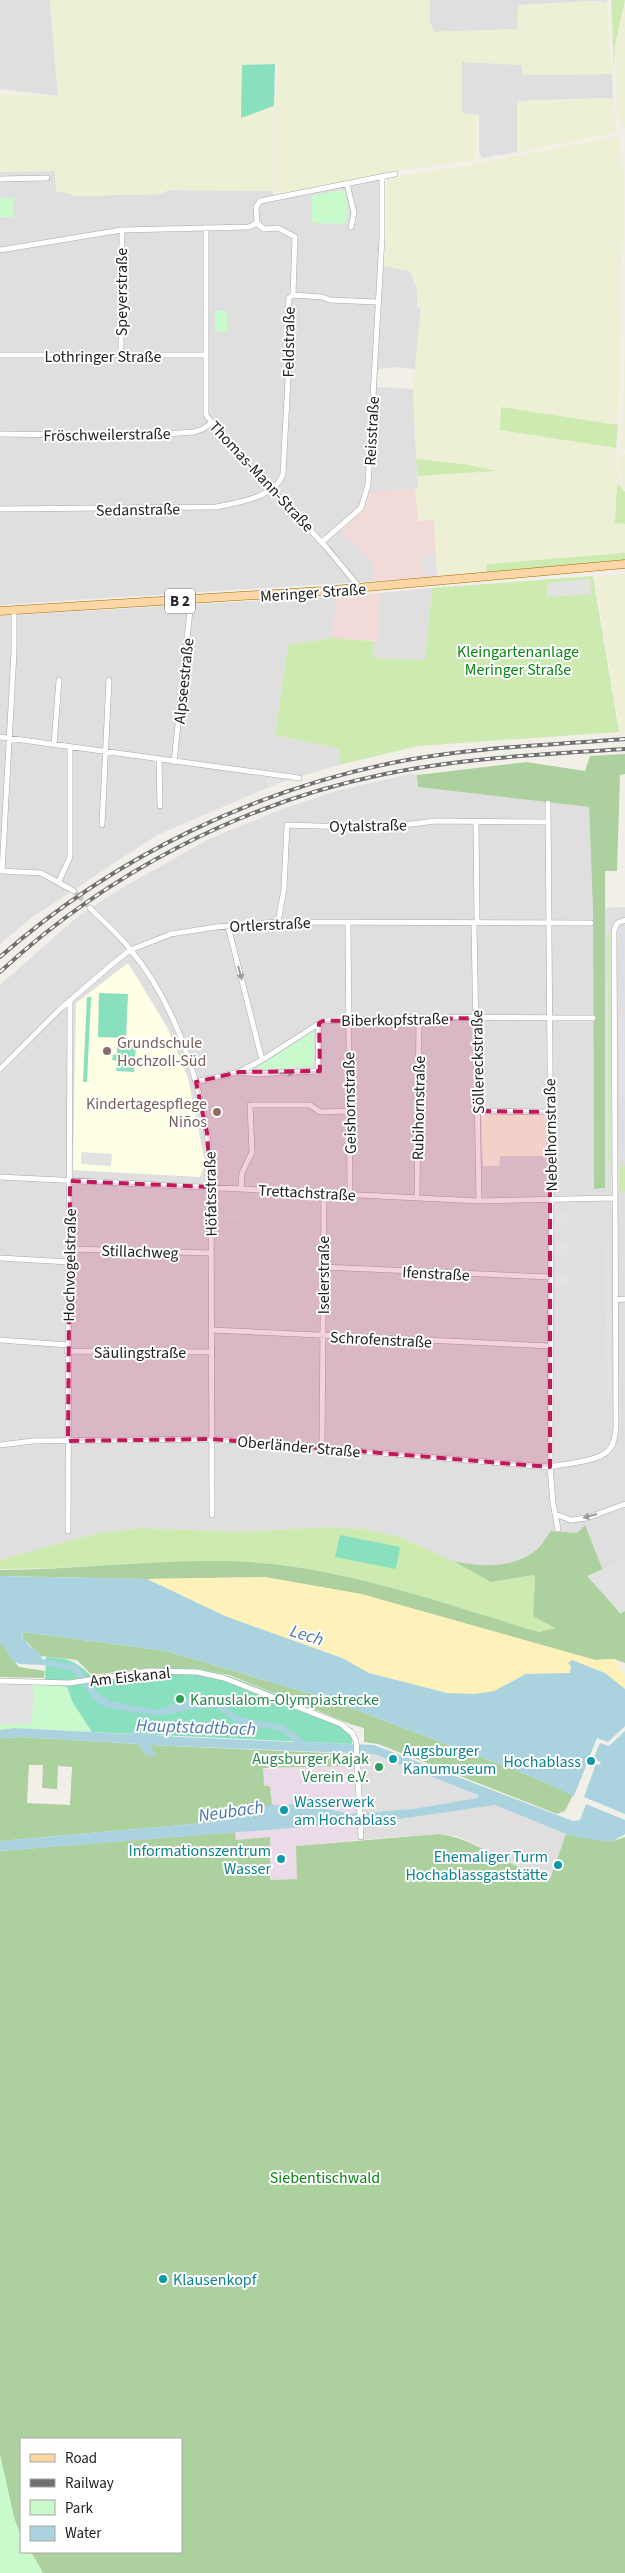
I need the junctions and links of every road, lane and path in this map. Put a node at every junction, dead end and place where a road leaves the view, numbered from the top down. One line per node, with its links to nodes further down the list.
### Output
1 (395, 174): 3 (street)
2 (46, 178): 4 (street)
3 (382, 178): 5 (street); 12 (street, Reisstraße)
4 (0, 180)
5 (347, 184): 6 (street); 7 (street)
6 (257, 223): 8 (street); 11 (street, Feldstraße)
7 (351, 227)
8 (206, 228): 9 (street); 15 (street, Thomas-Mann-Straße)
9 (122, 230): 10 (street); 14 (street, Speyerstraße)
10 (0, 250)
11 (293, 295): 12 (street); 18 (street, Feldstraße)
12 (377, 302): 20 (street, Reisstraße)
13 (0, 355): 14 (street, Lothringer Straße)
14 (121, 355): 15 (street, Lothringer Straße)
15 (206, 356): 16 (street, Thomas-Mann-Straße)
16 (211, 423): 17 (street, Fröschweilerstraße); 18 (street, Thomas-Mann-Straße)
17 (0, 434)
18 (272, 488): 19 (street, Sedanstraße); 20 (street, Thomas-Mann-Straße)
19 (0, 509)
20 (322, 542): 22 (street, Thomas-Mann-Straße)
21 (625, 564): 22 (main road, Meringer Straße / B 2)
22 (360, 588): 23 (main road, Meringer Straße / B 2)
23 (191, 601): 24 (main road, Meringer Straße / B 2); 34 (street, Alpseestraße)
24 (14, 610): 25 (main road, Meringer Straße / B 2); 29 (street)
25 (0, 611)
26 (59, 680): 30 (street)
27 (109, 680): 32 (street)
28 (0, 737): 29 (street)
29 (9, 739): 30 (street); 41 (street)
30 (54, 745): 31 (street)
31 (70, 748): 32 (street); 42 (street)
32 (104, 752): 33 (street); 40 (street)
33 (160, 760): 34 (street); 37 (street)
34 (174, 762): 35 (street)
35 (299, 778)
36 (548, 803): 39 (street, Nebelhornstraße)
37 (160, 806)
38 (476, 821): 39 (street, Oytalstraße); 46 (street, Oytalstraße); 49 (street, Söllereckstraße)
39 (547, 822): 48 (street, Nebelhornstraße)
40 (102, 825)
41 (1, 871): 42 (street)
42 (60, 881): 43 (street)
43 (74, 891)
44 (90, 908): 52 (street, Höfatsstraße)
45 (625, 920): 74 (street, Oberländer Straße)
46 (278, 922): 47 (street, Ortlerstraße); 51 (street, Ortlerstraße)
47 (348, 922): 49 (street, Ortlerstraße); 58 (street, Geishornstraße)
48 (548, 922): 49 (street, Ortlerstraße); 50 (street, Ortlerstraße); 56 (street, Nebelhornstraße)
49 (476, 923): 55 (street, Söllereckstraße)
50 (591, 923)
51 (228, 926): 52 (street, Ortlerstraße); 60 (street, one-way to 60)
52 (130, 950): 53 (street, Ortlerstraße); 63 (street, Höfatsstraße)
53 (70, 1000): 61 (street, Ortlerstraße); 68 (street, Hochvogelstraße)
54 (419, 1018): 55 (street, Biberkopfstraße); 58 (street, Biberkopfstraße); 73 (street, Rubihornstraße)
55 (477, 1018): 56 (street, Biberkopfstraße); 65 (street, Söllereckstraße)
56 (548, 1018): 57 (street, Biberkopfstraße); 66 (street, Nebelhornstraße)
57 (593, 1018)
58 (348, 1019): 59 (street, Biberkopfstraße); 64 (street, Geishornstraße)
59 (319, 1023): 60 (street, Biberkopfstraße); 62 (street, Biberkopfstraße, one-way to 59)
60 (262, 1060): 62 (street, Biberkopfstraße)
61 (0, 1069)
62 (239, 1072): 63 (street, Biberkopfstraße)
63 (196, 1082): 69 (street, Höfatsstraße)
64 (349, 1111): 70 (street); 72 (street, Geishornstraße)
65 (478, 1111): 66 (street); 76 (street, Söllereckstraße)
66 (550, 1112): 75 (street, Nebelhornstraße)
67 (0, 1177): 68 (street, Trettachstraße)
68 (70, 1181): 69 (street, Trettachstraße); 77 (street, Hochvogelstraße)
69 (211, 1187): 70 (street, Trettachstraße); 78 (street, Höfatsstraße)
70 (241, 1188): 71 (street, Trettachstraße)
71 (324, 1193): 72 (street, Trettachstraße); 81 (street, Iselerstraße)
72 (350, 1194): 73 (street, Trettachstraße)
73 (417, 1198): 76 (street, Trettachstraße)
74 (614, 1198): 75 (street, Trettachstraße); 84 (street, Oberländer Straße)
75 (551, 1200): 76 (street, Trettachstraße); 82 (street, Nebelhornstraße)
76 (478, 1201)
77 (69, 1249): 78 (street, Stillachweg); 80 (street, Hochvogelstraße)
78 (211, 1253): 85 (street, Höfatsstraße)
79 (0, 1258): 80 (street)
80 (69, 1262): 89 (street, Hochvogelstraße)
81 (322, 1267): 82 (street, Ifenstraße); 86 (street, Iselerstraße)
82 (550, 1277): 88 (street, Nebelhornstraße)
83 (625, 1299): 84 (street)
84 (615, 1300): 95 (street, Oberländer Straße)
85 (212, 1330): 86 (street, Schrofenstraße); 90 (street, Höfatsstraße)
86 (322, 1336): 88 (street, Schrofenstraße); 94 (street, Iselerstraße)
87 (0, 1340): 89 (street, Säulingstraße)
88 (550, 1346): 95 (street, Nebelhornstraße)
89 (68, 1348): 90 (street, Säulingstraße); 92 (street, Hochvogelstraße)
90 (212, 1352): 91 (street, Höfatsstraße)
91 (212, 1440): 92 (street, Oberländer Straße); 94 (street, Oberländer Straße); 98 (street, Höfatsstraße)
92 (68, 1441): 93 (street, Oberländer Straße); 100 (street, Hochvogelstraße)
93 (0, 1445)
94 (322, 1448): 95 (street, Oberländer Straße)
95 (550, 1467): 97 (street)
96 (625, 1504): 97 (street, one-way to 97)
97 (555, 1514): 99 (street)
98 (212, 1515)
99 (558, 1529)
100 (68, 1531)
101 (0, 1681): 102 (street, Am Eiskanal)
102 (361, 1837)

